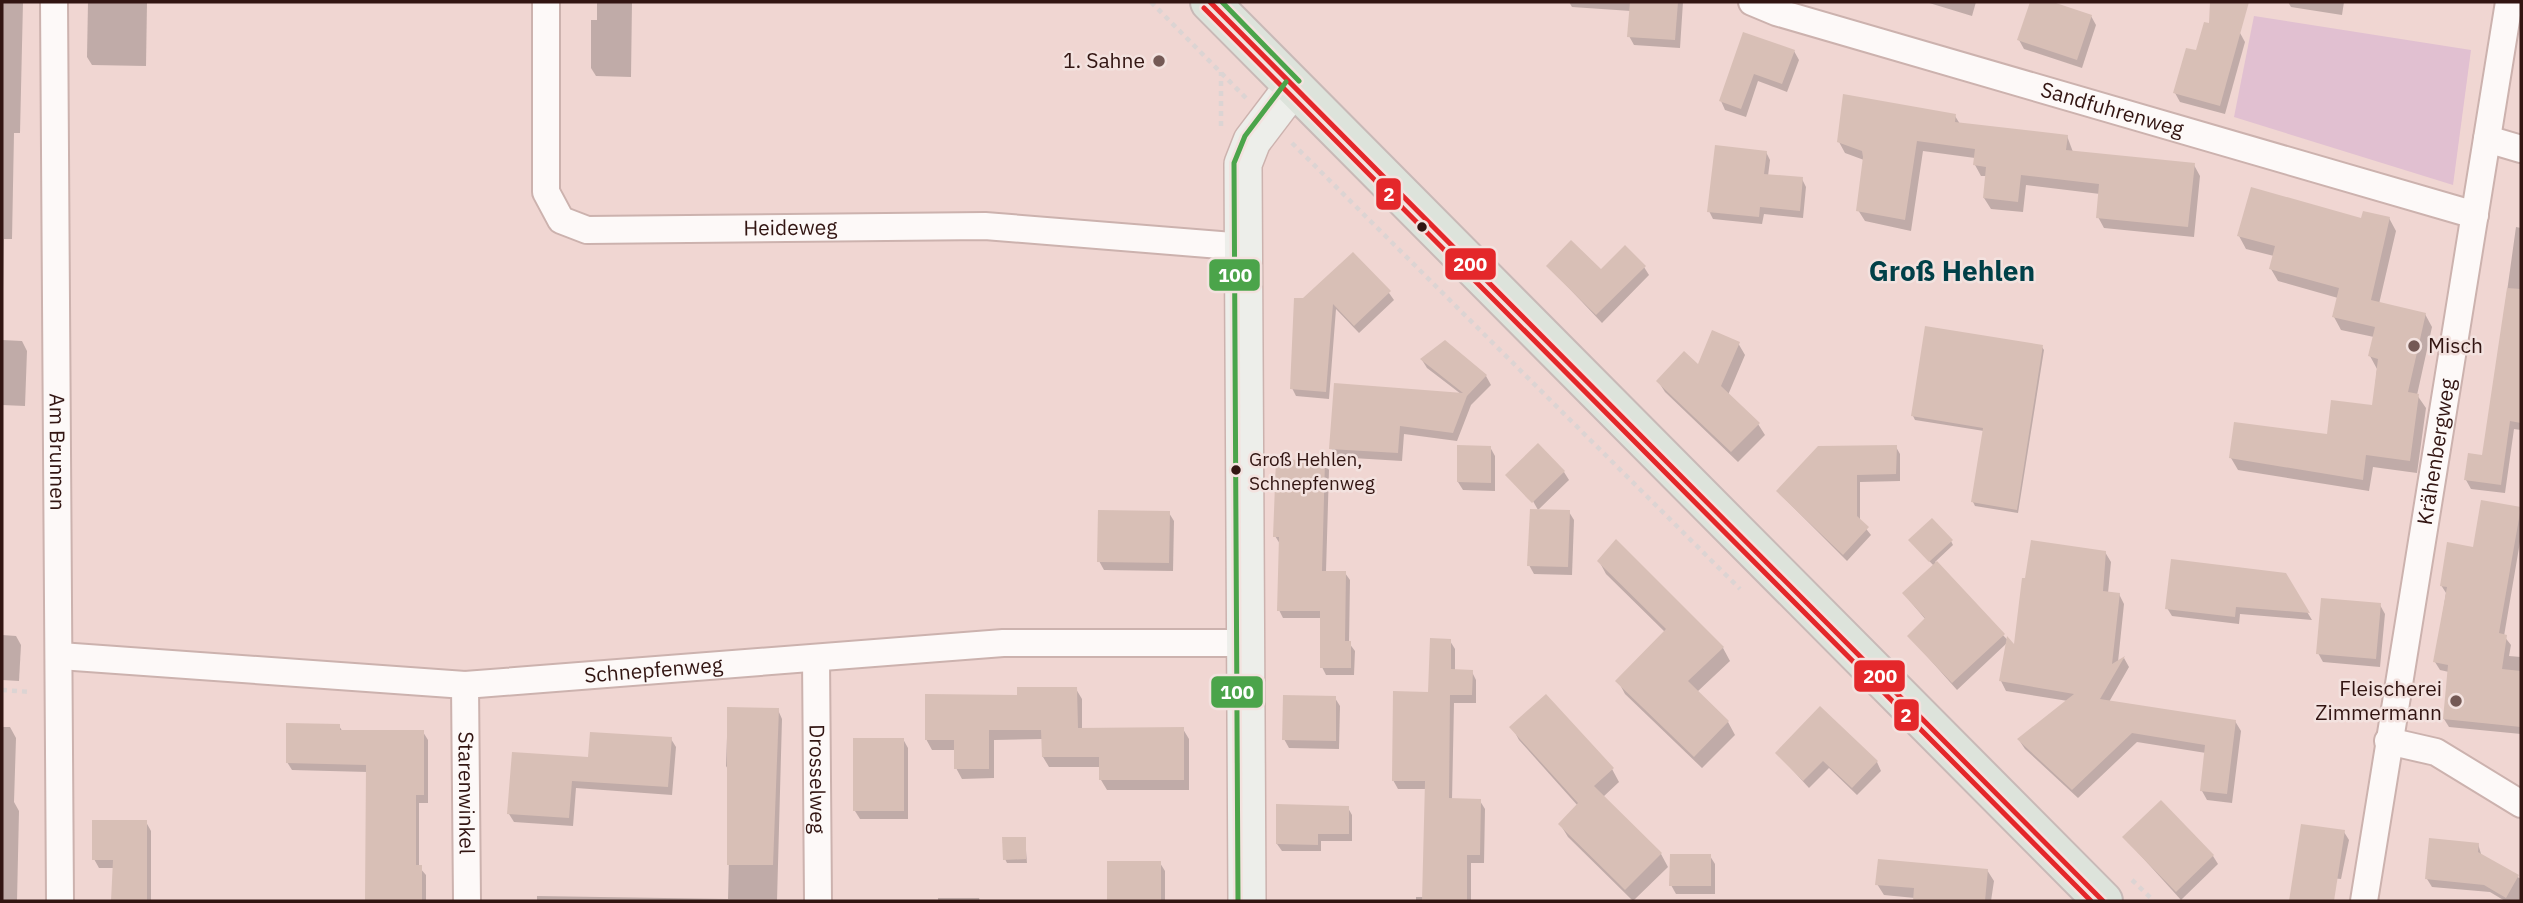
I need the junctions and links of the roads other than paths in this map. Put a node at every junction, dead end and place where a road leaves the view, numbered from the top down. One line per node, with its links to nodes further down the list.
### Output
1 (54, 2): 12 (street, Am Brunnen)
2 (546, 2): 10 (street, Heideweg)
3 (1210, 2): 6 (main road)
4 (1752, 2): 9 (street, Sandfuhrenweg)
5 (2508, 2): 7 (street, Krähenbergweg)
6 (1293, 87): 10 (main road); 21 (main road)
7 (2487, 139): 8 (street); 9 (street, Krähenbergweg)
8 (2521, 149)
9 (2475, 215): 15 (street, Krähenbergweg)
10 (1245, 247): 11 (main road)
11 (1246, 643): 13 (street, Schnepfenweg); 20 (main road)
12 (60, 656): 14 (street, Schnepfenweg); 17 (street, Am Brunnen)
13 (816, 658): 14 (street, Schnepfenweg); 19 (street, Drosselweg)
14 (465, 685): 18 (street, Starenwinkel)
15 (2388, 741): 16 (street); 22 (street, Krähenbergweg)
16 (2521, 804)
17 (60, 901)
18 (467, 901)
19 (818, 901)
20 (1247, 901)
21 (2104, 901)
22 (2364, 901)

